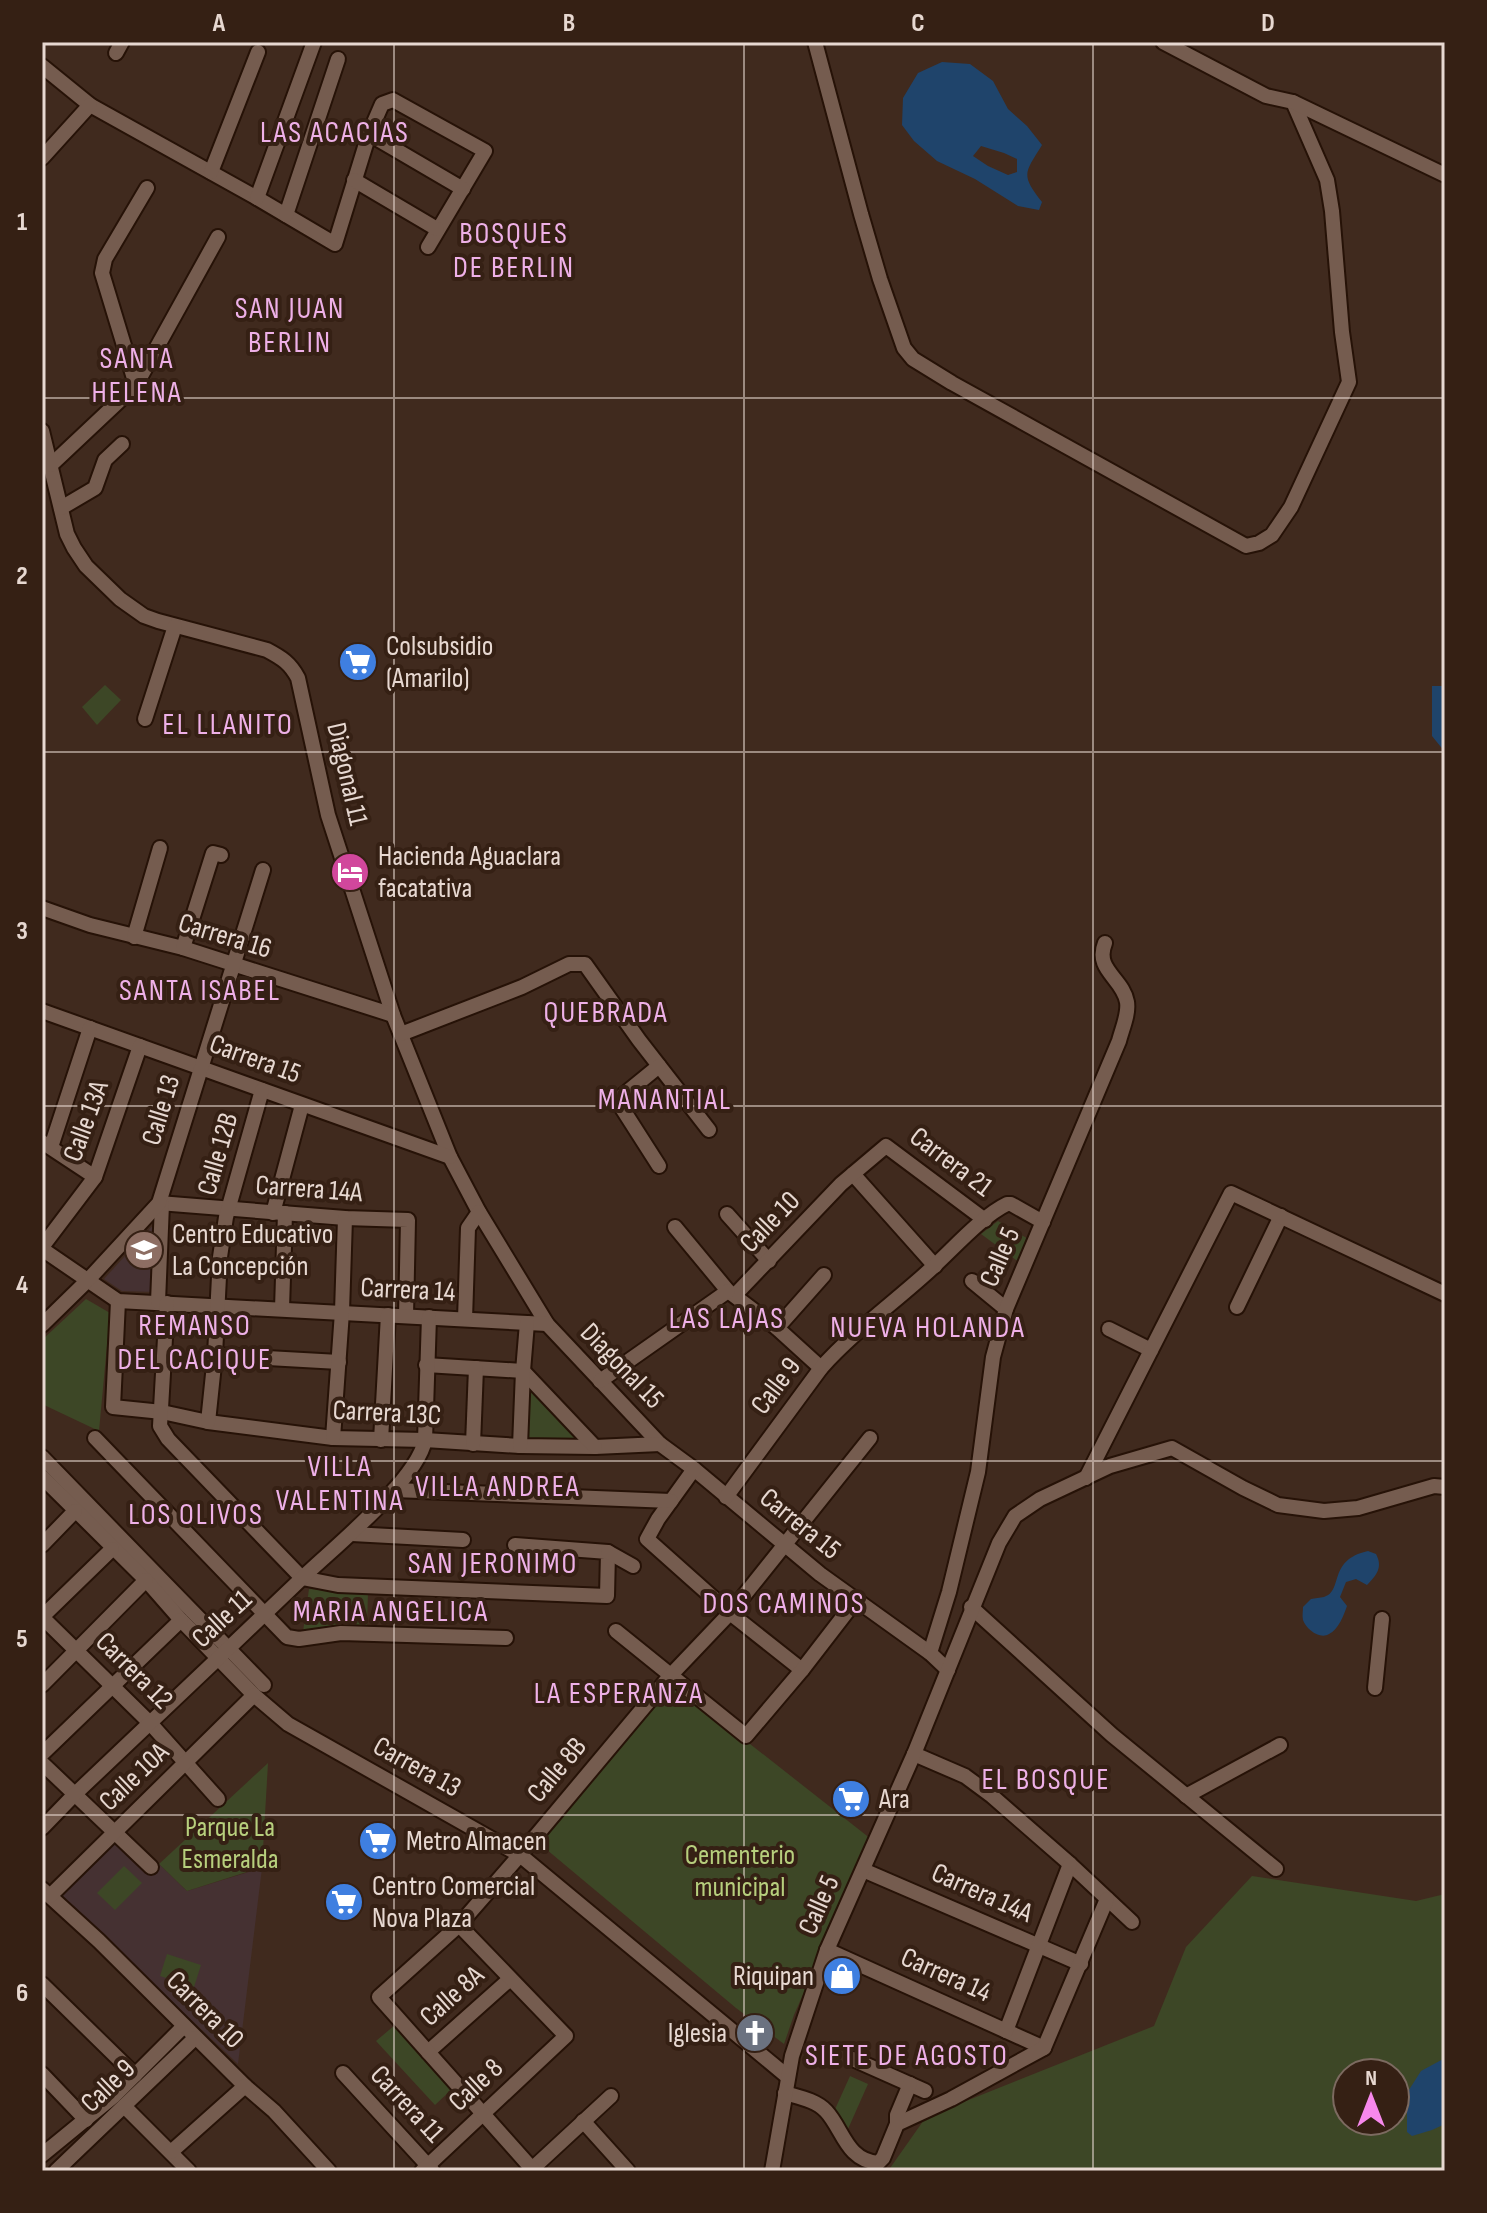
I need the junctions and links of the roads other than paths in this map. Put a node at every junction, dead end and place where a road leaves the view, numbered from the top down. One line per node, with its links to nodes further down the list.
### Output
1 (314, 42): 16 (street)
2 (815, 42): 7 (street)
3 (1163, 42): 7 (street)
4 (258, 52): 11 (street)
5 (338, 59): 17 (street)
6 (42, 66): 8 (street)
7 (1293, 102): 12 (street)
8 (90, 105): 10 (street); 11 (street)
9 (369, 134): 13 (street); 15 (street); 15 (street)
10 (42, 158)
11 (211, 172): 16 (street)
12 (1445, 175)
13 (354, 180): 17 (street); 18 (street)
14 (147, 188): 21 (street)
15 (463, 189): 18 (street)
16 (257, 198): 17 (street)
17 (286, 215)
18 (437, 229): 20 (street)
19 (218, 237): 21 (street)
20 (428, 247)
21 (136, 385): 24 (street)
22 (42, 431): 24 (street, Diagonal 11)
23 (122, 444): 25 (street)
24 (51, 465): 25 (street, Diagonal 11)
25 (61, 508): 26 (street, Diagonal 11)
26 (175, 626): 27 (street); 37 (street, Diagonal 11)
27 (145, 719)
28 (160, 848): 32 (street)
29 (221, 855): 34 (street)
30 (263, 870): 35 (street, Calle 13)
31 (42, 908): 32 (street, Carrera 16)
32 (134, 937): 34 (street, Carrera 16)
33 (1105, 943): 60 (street, Calle 5)
34 (183, 948): 35 (street, Carrera 16)
35 (232, 965): 37 (street, Carrera 16); 42 (street, Calle 13)
36 (42, 1011): 38 (street, Carrera 15)
37 (393, 1015): 39 (street, Diagonal 11)
38 (90, 1028): 40 (street, Carrera 15); 46 (street)
39 (401, 1034): 41 (street); 48 (street, Diagonal 11)
40 (140, 1046): 42 (street, Carrera 15); 50 (street, Calle 13A)
41 (659, 1066): 45 (street); 49 (street)
42 (202, 1067): 43 (street, Carrera 15); 52 (street, Calle 13)
43 (262, 1090): 44 (street, Carrera 15); 53 (street, Calle 12B)
44 (302, 1105): 48 (street, Carrera 15); 55 (street)
45 (709, 1130)
46 (47, 1144): 50 (street)
47 (886, 1146): 51 (street, Calle 10); 59 (street, Carrera 21)
48 (450, 1157): 54 (street, Diagonal 11)
49 (659, 1166)
50 (95, 1177): 62 (street, Calle 13A)
51 (847, 1179): 63 (street, Calle 10); 64 (street)
52 (161, 1204): 53 (street, Carrera 14A); 66 (street, Calle 13); 71 (street)
53 (230, 1210): 55 (street, Carrera 14A); 72 (street, Calle 12B)
54 (479, 1212): 81 (street); 83 (street, Diagonal 11)
55 (279, 1213): 58 (street, Carrera 14A); 74 (street)
56 (727, 1214): 63 (street)
57 (1281, 1216): 69 (street); 73 (street); 86 (street)
58 (345, 1218): 76 (street); 78 (street, Carrera 14A)
59 (985, 1220): 60 (street); 64 (street, Calle 9)
60 (1043, 1222): 75 (street, Calle 5)
61 (675, 1227): 68 (street)
62 (42, 1248): 66 (street)
63 (769, 1261): 68 (street, Calle 10)
64 (935, 1266): 91 (street, Calle 9)
65 (824, 1275): 84 (street)
66 (88, 1280): 70 (street); 79 (street, Calle 13)
67 (972, 1281): 75 (street)
68 (731, 1293): 84 (street); 93 (street)
69 (1445, 1294)
70 (118, 1301): 71 (street, Carrera 14); 94 (street, Carrera 13C)
71 (162, 1302): 72 (street, Carrera 14); 94 (street)
72 (218, 1306): 74 (street, Carrera 14); 87 (street, Calle 12B)
73 (1237, 1307)
74 (282, 1309): 76 (street, Carrera 14)
75 (1006, 1309): 135 (street, Calle 5)
76 (342, 1312): 77 (street, Carrera 14); 88 (street)
77 (388, 1315): 78 (street, Carrera 14); 99 (street)
78 (406, 1316): 80 (street, Carrera 14)
79 (45, 1317)
80 (429, 1317): 81 (street, Carrera 14); 89 (street)
81 (465, 1319): 82 (street, Carrera 14)
82 (527, 1323): 83 (street, Carrera 14); 92 (street)
83 (547, 1324): 93 (street, Diagonal 15)
84 (777, 1328): 91 (street)
85 (1109, 1329): 86 (street)
86 (1151, 1350): 108 (street)
87 (215, 1355): 88 (street); 95 (street, Calle 12B)
88 (339, 1362): 97 (street)
89 (426, 1365): 90 (street); 100 (street)
90 (476, 1368): 92 (street); 101 (street)
91 (821, 1368): 111 (street, Calle 9)
92 (523, 1371): 103 (street); 104 (street)
93 (600, 1381): 102 (street, Diagonal 15)
94 (162, 1412): 95 (street, Carrera 13C); 122 (street)
95 (208, 1422): 97 (street, Carrera 13C)
96 (95, 1438): 127 (street)
97 (333, 1438): 99 (street, Carrera 13C)
98 (870, 1438): 116 (street)
99 (381, 1440): 100 (street, Carrera 13C)
100 (425, 1440): 101 (street, Carrera 13C); 110 (street, Calle 11)
101 (473, 1444): 103 (street, Carrera 13C)
102 (660, 1444): 104 (street, Carrera 13C); 106 (street, Carrera 15)
103 (520, 1446): 104 (street, Carrera 13C)
104 (595, 1447)
105 (42, 1457): 134 (street, Carrera 13)
106 (694, 1469): 111 (street, Carrera 15); 112 (street)
107 (42, 1477): 113 (street, Carrera 13)
108 (1086, 1478): 109 (street, Calle 5); 125 (street, Calle 5)
109 (1445, 1487)
110 (394, 1490): 112 (street); 114 (street, Calle 11)
111 (726, 1497): 116 (street, Carrera 15)
112 (671, 1501): 126 (street)
113 (75, 1511): 117 (street); 119 (street, Carrera 13)
114 (352, 1534): 115 (street); 122 (street, Calle 11)
115 (463, 1540)
116 (785, 1544): 124 (street, Carrera 15); 126 (street)
117 (42, 1545)
118 (515, 1545): 120 (street)
119 (112, 1549): 123 (street, Carrera 13); 128 (street)
120 (608, 1552): 121 (street); 122 (street)
121 (633, 1566)
122 (302, 1578): 127 (street, Calle 11)
123 (146, 1580): 130 (street, Carrera 13); 133 (street)
124 (856, 1600): 135 (street, Carrera 15); 136 (street)
125 (971, 1607): 137 (street, Calle 5); 150 (street)
126 (730, 1613): 136 (street); 138 (street)
127 (265, 1615): 132 (street); 134 (street, Calle 11)
128 (42, 1617): 133 (street, Carrera 12)
129 (1382, 1619): 141 (street)
130 (181, 1620): 134 (street, Carrera 13); 140 (street)
131 (616, 1631): 138 (street)
132 (506, 1638)
133 (76, 1649): 139 (street); 140 (street, Carrera 12)
134 (224, 1653): 142 (street, Carrera 13); 143 (street, Calle 11)
135 (930, 1653): 137 (street, Carrera 15)
136 (802, 1670): 138 (street)
137 (948, 1670): 146 (street, Calle 5)
138 (670, 1676): 154 (street, Calle 8B)
139 (42, 1685)
140 (111, 1687): 143 (street, Carrera 12); 145 (street)
141 (1375, 1688)
142 (259, 1690): 148 (street, Calle 10A); 154 (street, Carrera 13)
143 (150, 1723): 148 (street, Carrera 12); 149 (street, Calle 11)
144 (1280, 1745): 150 (street)
145 (42, 1754)
146 (914, 1754): 155 (street); 158 (street, Calle 5)
147 (42, 1763): 149 (street)
148 (186, 1763): 151 (street, Carrera 12); 153 (street, Calle 10A)
149 (74, 1795): 152 (street, Calle 11); 153 (street)
150 (1186, 1796): 157 (street)
151 (218, 1799)
152 (42, 1828)
153 (113, 1833): 156 (street); 159 (street, Calle 10A)
154 (520, 1855): 162 (street, Calle 8B); 177 (street, Carrera 13)
155 (1070, 1864): 160 (street); 163 (street)
156 (151, 1867)
157 (1276, 1869)
158 (863, 1870): 163 (street, Carrera 14A); 164 (street, Calle 5)
159 (46, 1892): 168 (street, Carrera 10)
160 (1107, 1899): 161 (street); 165 (street)
161 (1132, 1922)
162 (459, 1925): 166 (street); 172 (street, Calle 8B)
163 (1038, 1946): 165 (street, Carrera 14A); 169 (street)
164 (827, 1950): 169 (street, Carrera 14); 177 (street, Calle 5)
165 (1081, 1964): 171 (street)
166 (510, 1979): 172 (street, Calle 8A); 184 (street, Calle 8)
167 (42, 1984): 176 (street)
168 (184, 2026): 170 (street, Carrera 10); 176 (street, Calle 9)
169 (1006, 2031): 171 (street, Carrera 14)
170 (195, 2038): 179 (street, Carrera 10); 183 (street, Calle 9)
171 (1044, 2048): 187 (street)
172 (428, 2052): 184 (street)
173 (853, 2059): 178 (street)
174 (343, 2073): 190 (street, Carrera 11)
175 (42, 2074): 185 (street)
176 (135, 2075): 185 (street, Calle 9)
177 (788, 2077): 181 (street, Calle 5)
178 (910, 2084): 180 (street); 187 (street)
179 (245, 2086): 188 (street); 194 (street, Carrera 10)
180 (925, 2091)
181 (785, 2093): 187 (street); 196 (street, Calle 5)
182 (611, 2096): 186 (street)
183 (125, 2107): 188 (street); 192 (street, Calle 9)
184 (483, 2114): 190 (street, Calle 8); 191 (street)
185 (86, 2120): 189 (street, Calle 9)
186 (583, 2121): 191 (street); 195 (street)
187 (897, 2124)
188 (171, 2152): 193 (street)
189 (42, 2155): 192 (street)
190 (428, 2169)
191 (533, 2170)
192 (57, 2171)
193 (189, 2171)
194 (329, 2171)
195 (628, 2171)
196 (772, 2171)

